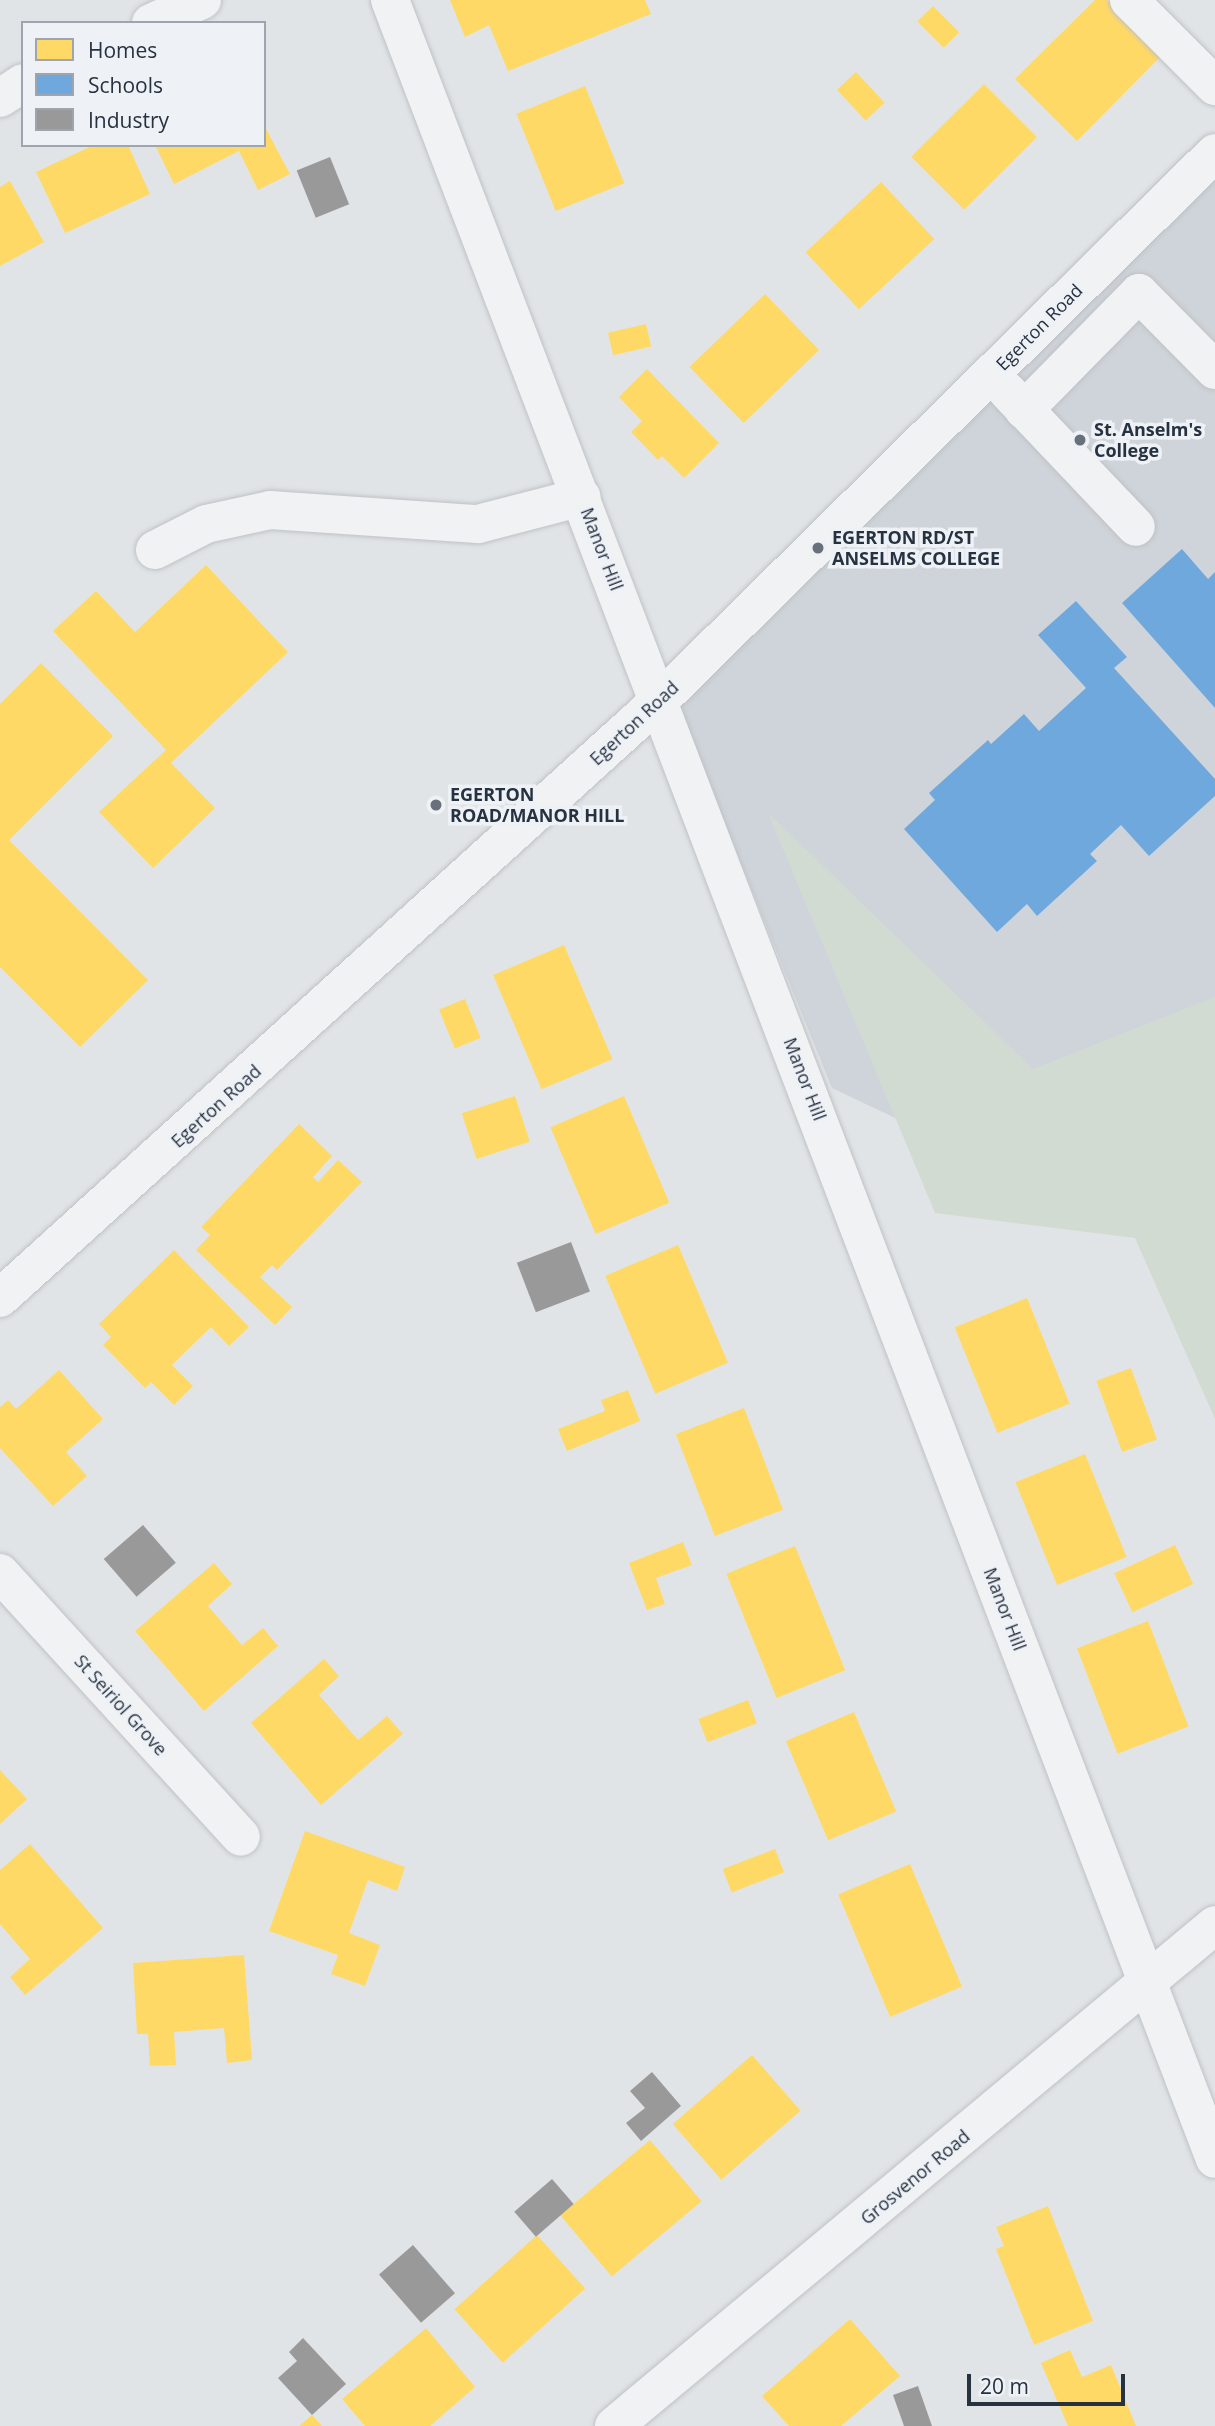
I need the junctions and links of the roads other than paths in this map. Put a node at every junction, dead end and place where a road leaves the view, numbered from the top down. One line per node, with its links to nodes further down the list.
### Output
1 (202, 0): 4 (street)
2 (390, 0): 12 (street, Manor Hill)
3 (1129, 0): 6 (street)
4 (155, 21)
5 (21, 84): 7 (street)
6 (1215, 86)
7 (0, 99)
8 (1215, 153): 10 (street, Egerton Road)
9 (1215, 370): 11 (street)
10 (991, 374): 11 (street); 15 (street, Egerton Road)
11 (1024, 410): 13 (street)
12 (582, 497): 14 (street); 15 (street, Manor Hill)
13 (1136, 527)
14 (155, 550)
15 (660, 700): 16 (street, Egerton Road); 20 (street, Manor Hill)
16 (0, 1298)
17 (0, 1573): 18 (street, St Seiriol Grove)
18 (242, 1837)
19 (1215, 1925): 20 (street, Grosvenor Road)
20 (1146, 1985): 21 (street, Manor Hill); 22 (street, Grosvenor Road)
21 (1215, 2160)
22 (614, 2426)

